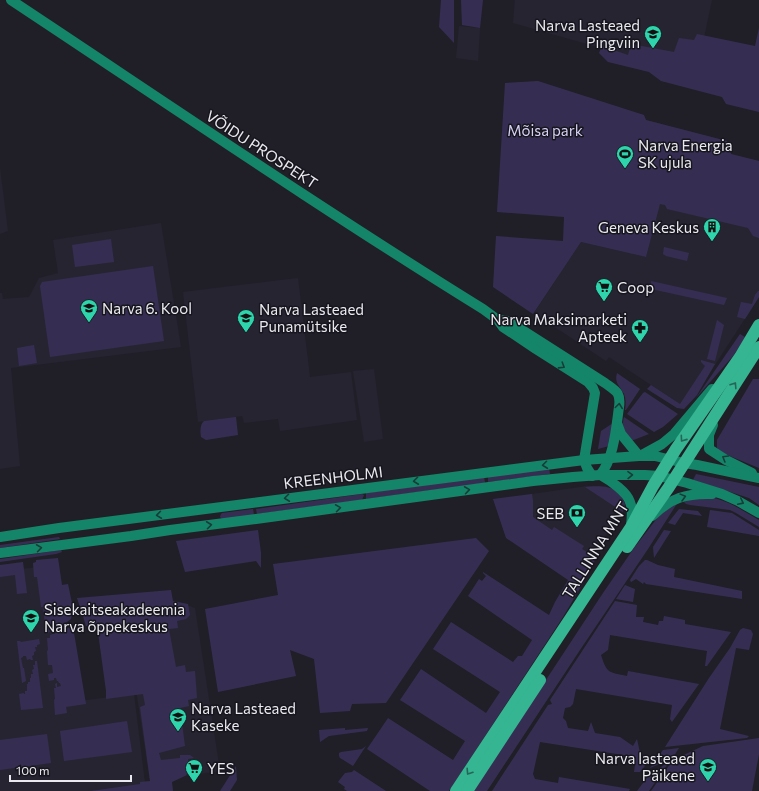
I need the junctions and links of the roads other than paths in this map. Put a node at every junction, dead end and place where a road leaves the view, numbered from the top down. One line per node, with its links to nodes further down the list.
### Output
1 (11, 0): 2 (main road, VÕIDU PROSPEKT)
2 (498, 320): 7 (main road, VÕIDU PROSPEKT, one-way to 2); 11 (main road, VÕIDU PROSPEKT, one-way to 11)
3 (759, 325): 5 (highway, TALLINNA MNT)
4 (759, 347): 6 (highway, TALLINNA MNT, one-way to 4)
5 (740, 357): 8 (main road); 10 (highway, TALLINNA MNT, one-way to 10)
6 (720, 408): 12 (highway, TALLINNA MNT); 15 (main road, one-way to 6)
7 (617, 422): 8 (main road); 9 (main road, VÕIDU PROSPEKT)
8 (640, 456): 9 (main road, KREENHOLMI); 10 (main road, KREENHOLMI)
9 (610, 458): 11 (main road, KREENHOLMI); 13 (main road, VÕIDU PROSPEKT)
10 (670, 459): 12 (main road, KREENHOLMI); 14 (highway, TALLINNA MNT)
11 (584, 460): 13 (main road); 20 (main road, KREENHOLMI, one-way to 20)
12 (684, 463): 15 (main road, KREENHOLMI); 16 (highway, TALLINNA MNT)
13 (596, 476): 14 (main road, KREENHOLMI, one-way to 14); 19 (main road); 21 (main road, KREENHOLMI, one-way to 13)
14 (659, 476): 16 (main road, KREENHOLMI); 19 (highway, TALLINNA MNT)
15 (759, 478)
16 (674, 479): 17 (main road, KREENHOLMI); 19 (highway, TALLINNA MNT)
17 (722, 494): 18 (main road, KREENHOLMI, one-way to 18); 19 (main road, one-way to 17)
18 (759, 513)
19 (636, 527): 22 (highway, TALLINNA MNT, one-way to 22); 23 (highway, TALLINNA MNT)
20 (0, 537)
21 (0, 553)
22 (456, 791)
23 (467, 791)

